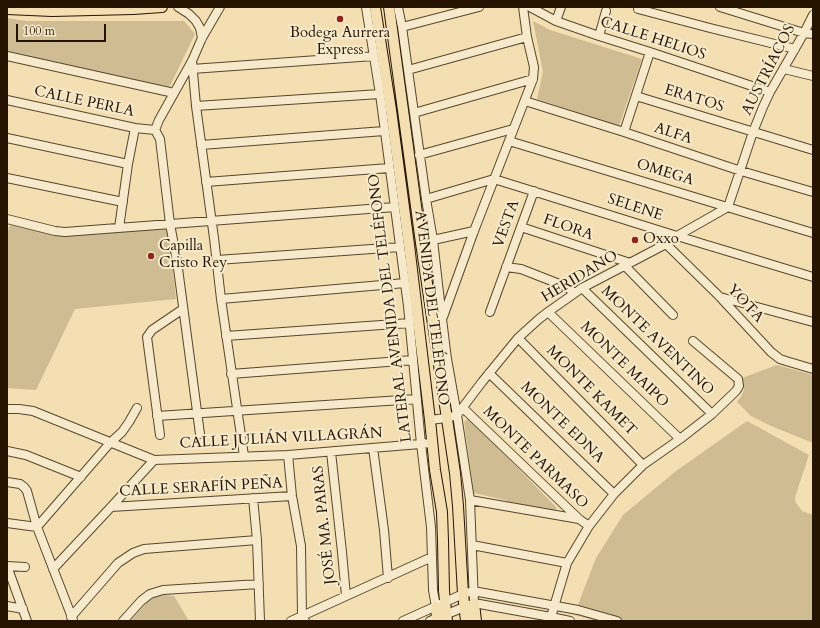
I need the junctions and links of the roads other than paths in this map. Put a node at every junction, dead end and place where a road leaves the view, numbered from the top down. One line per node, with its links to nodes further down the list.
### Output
1 (162, 7): 14 (main road)
2 (178, 7): 24 (street)
3 (220, 7): 24 (street)
4 (366, 7): 28 (street, LATERAL AVENIDA DEL TELÉFONO)
5 (375, 7): 42 (main road, AVENIDA DEL TELÉFONO)
6 (389, 7): 34 (main road, AVENIDA DEL TELÉFONO)
7 (398, 7): 19 (street)
8 (479, 7): 19 (street)
9 (523, 7): 23 (street)
10 (530, 7): 18 (street, CALLE HELIOS)
11 (561, 7): 18 (street)
12 (720, 7): 20 (street)
13 (7, 9): 14 (main road)
14 (50, 9)
15 (638, 10): 25 (street)
16 (606, 11): 22 (street)
17 (813, 15): 20 (street, AUSTRÍACOS)
18 (556, 21): 22 (street, CALLE HELIOS)
19 (402, 27): 31 (street)
20 (804, 33): 21 (street); 25 (street, AUSTRÍACOS)
21 (813, 34)
22 (599, 36): 26 (street, CALLE HELIOS)
23 (527, 37): 31 (street); 33 (street)
24 (202, 38): 29 (street)
25 (795, 49): 30 (street, AUSTRÍACOS)
26 (650, 52): 35 (street, CALLE HELIOS); 38 (street)
27 (7, 56): 36 (street)
28 (374, 56): 29 (street); 37 (street, LATERAL AVENIDA DEL TELÉFONO)
29 (192, 65): 36 (street); 41 (street)
30 (784, 69): 32 (street); 35 (street, AUSTRÍACOS)
31 (408, 70): 34 (street)
32 (813, 76)
33 (533, 80): 40 (street); 43 (street)
34 (405, 89): 43 (street); 111 (main road, AVENIDA DEL TELÉFONO)
35 (770, 92): 49 (street, AUSTRÍACOS)
36 (174, 93): 45 (street)
37 (380, 94): 41 (street); 42 (street, LATERAL AVENIDA DEL TELÉFONO)
38 (636, 96): 48 (street); 49 (street, ERATOS)
39 (7, 100): 44 (street, CALLE PERLA)
40 (525, 101): 46 (street); 48 (street, ALFA)
41 (196, 106): 52 (street)
42 (386, 111): 47 (street, LATERAL AVENIDA DEL TELÉFONO); 87 (main road, AVENIDA DEL TELÉFONO)
43 (414, 113): 54 (street)
44 (135, 128): 45 (street, CALLE PERLA); 55 (street)
45 (155, 130): 69 (street)
46 (513, 130): 51 (street); 54 (street)
47 (384, 131): 52 (street); 56 (street, LATERAL AVENIDA DEL TELÉFONO)
48 (624, 132): 57 (street, ALFA)
49 (753, 132): 53 (street, ERATOS); 57 (street, AUSTRÍACOS)
50 (7, 138): 55 (street)
51 (509, 141): 59 (street); 65 (street, OMEGA)
52 (202, 145): 60 (street)
53 (813, 150)
54 (419, 156): 63 (street)
55 (128, 164): 64 (street)
56 (389, 168): 60 (street); 66 (street, LATERAL AVENIDA DEL TELÉFONO)
57 (741, 171): 62 (street, ALFA); 65 (street, AUSTRÍACOS)
58 (7, 178): 64 (street)
59 (494, 179): 61 (street, SELENE); 63 (street); 72 (street)
60 (206, 182): 68 (street)
61 (534, 191): 70 (street, VESTA); 74 (street, SELENE)
62 (813, 192)
63 (426, 199): 75 (street)
64 (123, 202): 71 (street)
65 (728, 207): 73 (street, OMEGA); 74 (street, HERIDANO)
66 (395, 208): 68 (street); 77 (street, LATERAL AVENIDA DEL TELÉFONO)
67 (7, 219): 71 (street)
68 (212, 221): 69 (street); 78 (street)
69 (170, 224): 71 (street); 88 (street)
70 (521, 227): 79 (street, FLORA); 80 (street, VESTA)
71 (119, 228)
72 (474, 231): 75 (street); 92 (street)
73 (813, 233)
74 (677, 236): 76 (street, HERIDANO); 81 (street, SELENE)
75 (432, 240): 92 (street)
76 (666, 244): 79 (street, HERIDANO); 85 (street, YOTA)
77 (400, 247): 78 (street); 82 (street, LATERAL AVENIDA DEL TELÉFONO)
78 (217, 260): 86 (street)
79 (627, 265): 83 (street, HERIDANO); 91 (street)
80 (506, 267): 84 (street); 89 (street, VESTA)
81 (813, 277)
82 (405, 283): 86 (street); 87 (street, LATERAL AVENIDA DEL TELÉFONO)
83 (582, 288): 84 (street, HERIDANO); 109 (street, MONTE AVENTINO)
84 (574, 293): 90 (street, HERIDANO)
85 (720, 297): 93 (street); 99 (street, YOTA)
86 (221, 299): 95 (street)
87 (412, 306): 94 (street, LATERAL AVENIDA DEL TELÉFONO); 112 (main road, AVENIDA DEL TELÉFONO)
88 (183, 309): 107 (street); 110 (street)
89 (490, 312)
90 (548, 312): 96 (street, HERIDANO); 115 (street, MONTE MAIPO)
91 (673, 314)
92 (442, 320): 108 (street)
93 (813, 322)
94 (410, 323): 95 (street); 98 (street, LATERAL AVENIDA DEL TELÉFONO)
95 (226, 336): 100 (street)
96 (518, 338): 101 (street, HERIDANO); 125 (street, MONTE KAMET)
97 (693, 341): 109 (street)
98 (413, 360): 100 (street); 102 (street, LATERAL AVENIDA DEL TELÉFONO)
99 (813, 369)
100 (231, 374): 106 (street)
101 (489, 374): 104 (street, HERIDANO); 128 (street, MONTE EDNA)
102 (417, 399): 106 (street); 118 (street, LATERAL AVENIDA DEL TELÉFONO)
103 (137, 408): 116 (street)
104 (463, 408): 108 (street, HERIDANO); 133 (street, MONTE PARMASO)
105 (7, 409): 116 (street)
106 (237, 410): 107 (street); 123 (street)
107 (198, 413): 110 (street); 113 (street)
108 (457, 414): 111 (street, HERIDANO); 131 (street)
109 (712, 414): 115 (street)
110 (157, 416): 114 (street)
111 (446, 418): 112 (street, HERIDANO); 147 (main road, AVENIDA DEL TELÉFONO)
112 (430, 420): 117 (main road, AVENIDA DEL TELÉFONO)
113 (200, 434)
114 (160, 435)
115 (680, 439): 125 (street)
116 (110, 443): 124 (street); 126 (street)
117 (432, 443): 118 (street, CALLE JULIÁN VILLAGRÁN); 150 (main road, AVENIDA DEL TELÉFONO)
118 (421, 444): 119 (street, CALLE JULIÁN VILLAGRÁN); 139 (street, LATERAL AVENIDA DEL TELÉFONO)
119 (373, 448): 121 (street, CALLE JULIÁN VILLAGRÁN); 144 (street)
120 (7, 451): 126 (street)
121 (331, 452): 122 (street, CALLE JULIÁN VILLAGRÁN); 148 (street, JOSÉ MA. PARAS)
122 (288, 455): 123 (street, CALLE JULIÁN VILLAGRÁN); 129 (street)
123 (244, 456): 124 (street, CALLE JULIÁN VILLAGRÁN)
124 (154, 460): 132 (street)
125 (643, 465): 128 (street)
126 (81, 477): 136 (street)
127 (7, 482): 136 (street)
128 (614, 494): 135 (street)
129 (292, 496): 130 (street, CALLE SERAFÍN PEÑA); 156 (street)
130 (253, 498): 132 (street, CALLE SERAFÍN PEÑA); 137 (street)
131 (470, 500): 133 (street); 138 (street)
132 (112, 507): 143 (street)
133 (579, 519): 135 (street, MONTE PARMASO)
134 (7, 523): 136 (street)
135 (589, 526): 140 (street)
136 (37, 527): 143 (street)
137 (257, 540): 145 (street); 157 (street)
138 (472, 545): 140 (street); 146 (street)
139 (432, 557): 144 (street); 150 (street, LATERAL AVENIDA DEL TELÉFONO)
140 (567, 563): 151 (street)
141 (7, 566): 142 (street); 154 (street)
142 (24, 567)
143 (53, 569): 157 (street)
144 (388, 578): 148 (street)
145 (259, 584): 160 (street); 161 (street)
146 (473, 591): 147 (street); 149 (street); 151 (street)
147 (462, 594): 150 (street); 153 (main road, AVENIDA DEL TELÉFONO)
148 (346, 596): 156 (street)
149 (474, 603): 153 (street); 155 (street); 165 (main road)
150 (440, 604): 158 (main road, AVENIDA DEL TELÉFONO); 163 (street)
151 (554, 605): 155 (street); 167 (street)
152 (7, 606): 154 (street)
153 (464, 607): 158 (street); 164 (main road, AVENIDA DEL TELÉFONO)
154 (23, 609): 159 (street)
155 (551, 617): 166 (street)
156 (304, 618): 162 (street)
157 (72, 619)
158 (440, 619)
159 (27, 621)
160 (122, 621)
161 (260, 621)
162 (291, 621)
163 (403, 621)
164 (466, 621)
165 (476, 621)
166 (570, 621)
167 (616, 621)

